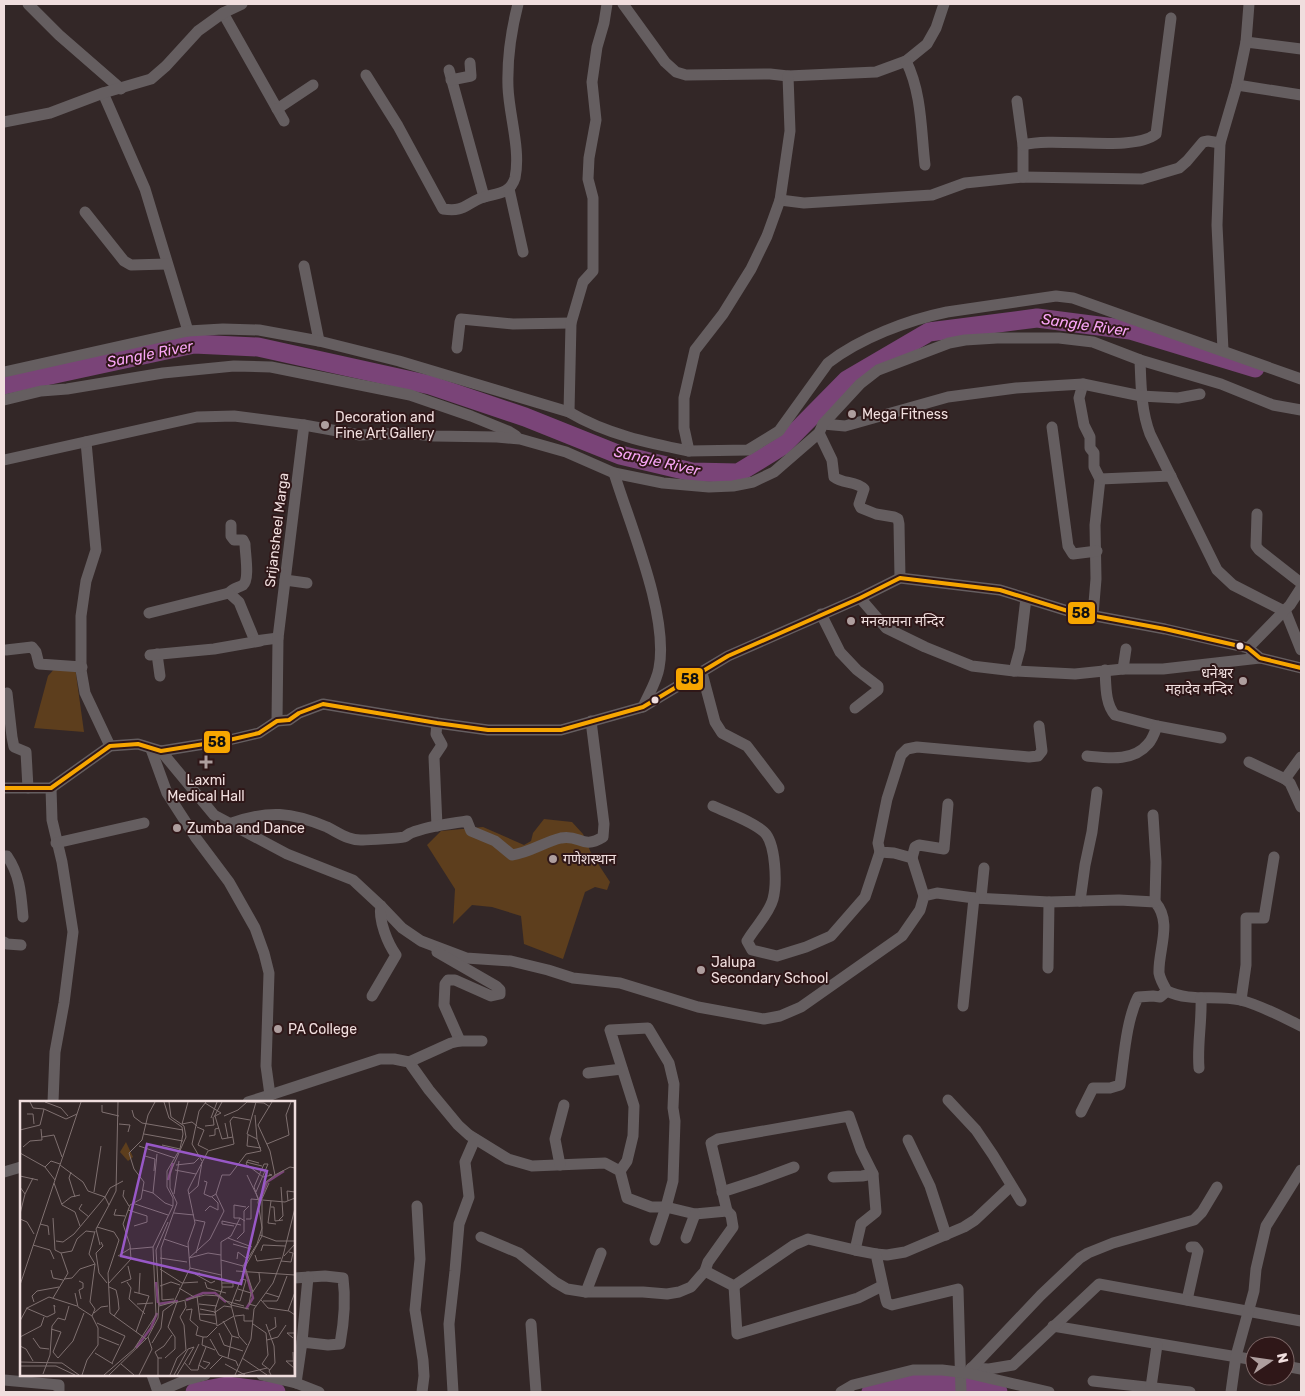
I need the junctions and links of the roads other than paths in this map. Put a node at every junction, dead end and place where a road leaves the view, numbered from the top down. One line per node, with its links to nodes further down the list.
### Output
1 (28, 4): 18 (street)
2 (242, 4): 8 (street)
3 (518, 4): 29 (street)
4 (607, 4): 36 (street)
5 (623, 4): 15 (street)
6 (944, 4): 12 (street)
7 (1249, 4): 10 (street)
8 (223, 13): 18 (street); 22 (street)
9 (1171, 18): 26 (street)
10 (1246, 42): 11 (street); 17 (street)
11 (1301, 49)
12 (906, 61): 15 (street); 27 (street)
13 (470, 63): 30 (street)
14 (366, 75): 30 (street)
15 (788, 76): 31 (street)
16 (313, 86): 22 (street)
17 (1237, 86): 20 (street); 25 (street)
18 (120, 89): 19 (street)
19 (103, 93): 24 (street); 34 (street)
20 (1301, 94)
21 (1017, 101): 26 (street)
22 (277, 109): 23 (street)
23 (284, 121)
24 (4, 122)
25 (1220, 143): 28 (street); 40 (street)
26 (1023, 145): 28 (street)
27 (926, 166)
28 (1023, 177): 31 (street)
29 (509, 189): 30 (street); 33 (street)
30 (484, 197)
31 (780, 200): 55 (street)
32 (85, 212): 34 (street)
33 (523, 252)
34 (168, 264): 37 (street)
35 (304, 266): 38 (street)
36 (571, 323): 39 (street); 49 (street)
37 (188, 331): 38 (street); 42 (street)
38 (318, 341): 49 (street)
39 (457, 348)
40 (1223, 350): 43 (street); 55 (street)
41 (1140, 360): 46 (street); 48 (street); 52 (street)
42 (4, 372)
43 (1301, 379)
44 (1083, 384): 46 (street); 52 (street); 59 (street)
45 (1200, 394): 46 (street)
46 (1141, 396): 58 (street)
47 (4, 400): 53 (street)
48 (1301, 410)
49 (569, 412): 55 (street)
50 (304, 425): 53 (street); 54 (street); 64 (street, Srijansheel Marga)
51 (1052, 427): 62 (street)
52 (821, 429): 57 (street); 63 (street)
53 (520, 438): 57 (street)
54 (86, 442): 56 (street); 82 (street)
55 (689, 451)
56 (4, 460)
57 (614, 473): 90 (street)
58 (1171, 476): 59 (street); 71 (street)
59 (1100, 479): 62 (street)
60 (1257, 514): 66 (street)
61 (231, 525): 68 (street)
62 (1097, 551): 74 (street)
63 (900, 578): 69 (street); 70 (street)
64 (286, 580): 65 (street); 75 (street, Srijansheel Marga)
65 (307, 583)
66 (1301, 583)
67 (1301, 588): 71 (street)
68 (229, 593): 72 (street); 76 (street)
69 (860, 598): 73 (street); 86 (street)
70 (1026, 598): 74 (street); 86 (street)
71 (1284, 610): 77 (street); 80 (street)
72 (149, 613)
73 (821, 614): 87 (street); 91 (street)
74 (1093, 615): 77 (street)
75 (278, 638): 76 (street); 93 (street, Srijansheel Marga)
76 (260, 641): 88 (street)
77 (1248, 648): 81 (street)
78 (1126, 649): 84 (street)
79 (6, 650): 82 (street)
80 (1301, 650)
81 (1260, 658): 83 (street); 84 (street)
82 (82, 666): 98 (street)
83 (1301, 668)
84 (1123, 669): 85 (street)
85 (1105, 670): 86 (street); 96 (street)
86 (1014, 671)
87 (702, 673): 90 (street); 107 (street)
88 (160, 676)
89 (8, 693): 105 (street)
90 (643, 707): 92 (street)
91 (856, 708)
92 (591, 721): 94 (street); 115 (street)
93 (277, 722): 94 (street); 99 (street)
94 (437, 724): 115 (street)
95 (1038, 726): 117 (street)
96 (1157, 726): 97 (street); 100 (street)
97 (1221, 738)
98 (110, 746): 99 (street); 106 (street)
99 (156, 750): 114 (street); 145 (street)
100 (1087, 756)
101 (1301, 757): 103 (street)
102 (1249, 762): 103 (street)
103 (1285, 779): 111 (street)
104 (4, 788): 105 (street)
105 (28, 788): 106 (street)
106 (51, 788): 116 (street)
107 (779, 788)
108 (1097, 792): 124 (street)
109 (948, 804): 120 (street)
110 (713, 806): 117 (street)
111 (1301, 807)
112 (1153, 815): 126 (street)
113 (144, 823): 116 (street)
114 (232, 823): 115 (street); 127 (street)
115 (438, 826)
116 (56, 843): 147 (street)
117 (880, 852): 120 (street)
118 (4, 856): 128 (street)
119 (1274, 857): 136 (street)
120 (912, 858): 122 (street)
121 (984, 868): 123 (street)
122 (924, 896): 123 (street); 129 (street)
123 (977, 898): 125 (street); 137 (street)
124 (1080, 901): 125 (street); 126 (street)
125 (1049, 902): 132 (street)
126 (1155, 902): 133 (street)
127 (382, 906): 129 (street); 134 (street)
128 (23, 916)
129 (421, 941): 139 (street)
130 (4, 942): 131 (street)
131 (21, 945)
132 (1048, 968)
133 (1167, 991): 135 (street); 150 (street)
134 (372, 996)
135 (1202, 998): 136 (street); 142 (street)
136 (1241, 1000): 138 (street)
137 (963, 1006)
138 (1301, 1026)
139 (460, 1041): 140 (street); 141 (street)
140 (482, 1041)
141 (409, 1062): 145 (street); 151 (street)
142 (1199, 1068)
143 (622, 1069): 144 (street); 156 (street); 166 (street)
144 (588, 1073)
145 (270, 1095): 148 (street)
146 (948, 1100): 161 (street)
147 (53, 1101)
148 (251, 1101)
149 (564, 1105): 153 (street)
150 (1081, 1112)
151 (475, 1139): 153 (street); 204 (street)
152 (908, 1140): 169 (street)
153 (560, 1165): 156 (street)
154 (20, 1167): 158 (street)
155 (794, 1167): 163 (street)
156 (620, 1170): 166 (street)
157 (1301, 1171): 184 (street)
158 (4, 1172)
159 (873, 1174): 160 (street); 163 (street); 174 (street)
160 (833, 1177)
161 (1011, 1186): 164 (street); 169 (street)
162 (1217, 1187): 192 (street)
163 (722, 1192): 167 (street)
164 (1021, 1201)
165 (417, 1206): 203 (street)
166 (666, 1207): 168 (street); 172 (street)
167 (727, 1211): 168 (street); 177 (street)
168 (695, 1214): 171 (street)
169 (946, 1235): 176 (street)
170 (481, 1237): 182 (street)
171 (686, 1238)
172 (655, 1240)
173 (1191, 1247): 183 (street)
174 (855, 1250): 176 (street); 180 (street)
175 (601, 1253): 182 (street)
176 (876, 1254): 181 (street)
177 (705, 1271): 180 (street); 182 (street)
178 (308, 1277): 179 (street); 188 (street); 188 (street)
179 (295, 1278)
180 (734, 1286): 181 (street)
181 (882, 1286): 192 (street)
182 (586, 1292)
183 (1188, 1300): 184 (street); 187 (street)
184 (1248, 1311): 185 (street); 190 (street)
185 (1301, 1320)
186 (532, 1324): 205 (street)
187 (1053, 1326): 189 (street); 192 (street)
188 (302, 1342): 198 (street)
189 (1157, 1345): 190 (street); 200 (street)
190 (1236, 1356): 191 (street); 210 (street)
191 (1245, 1358)
192 (965, 1373): 206 (street); 207 (street); 208 (street)
193 (152, 1376): 201 (street)
194 (201, 1376): 201 (street)
195 (266, 1376): 198 (street)
196 (4, 1380): 199 (street)
197 (1093, 1382): 200 (street)
198 (296, 1383): 202 (street)
199 (55, 1384)
200 (1151, 1387): 209 (street)
201 (158, 1392)
202 (319, 1392)
203 (422, 1392)
204 (453, 1392)
205 (536, 1392)
206 (841, 1392)
207 (961, 1392)
208 (1049, 1392)
209 (1190, 1392)
210 (1231, 1392)

